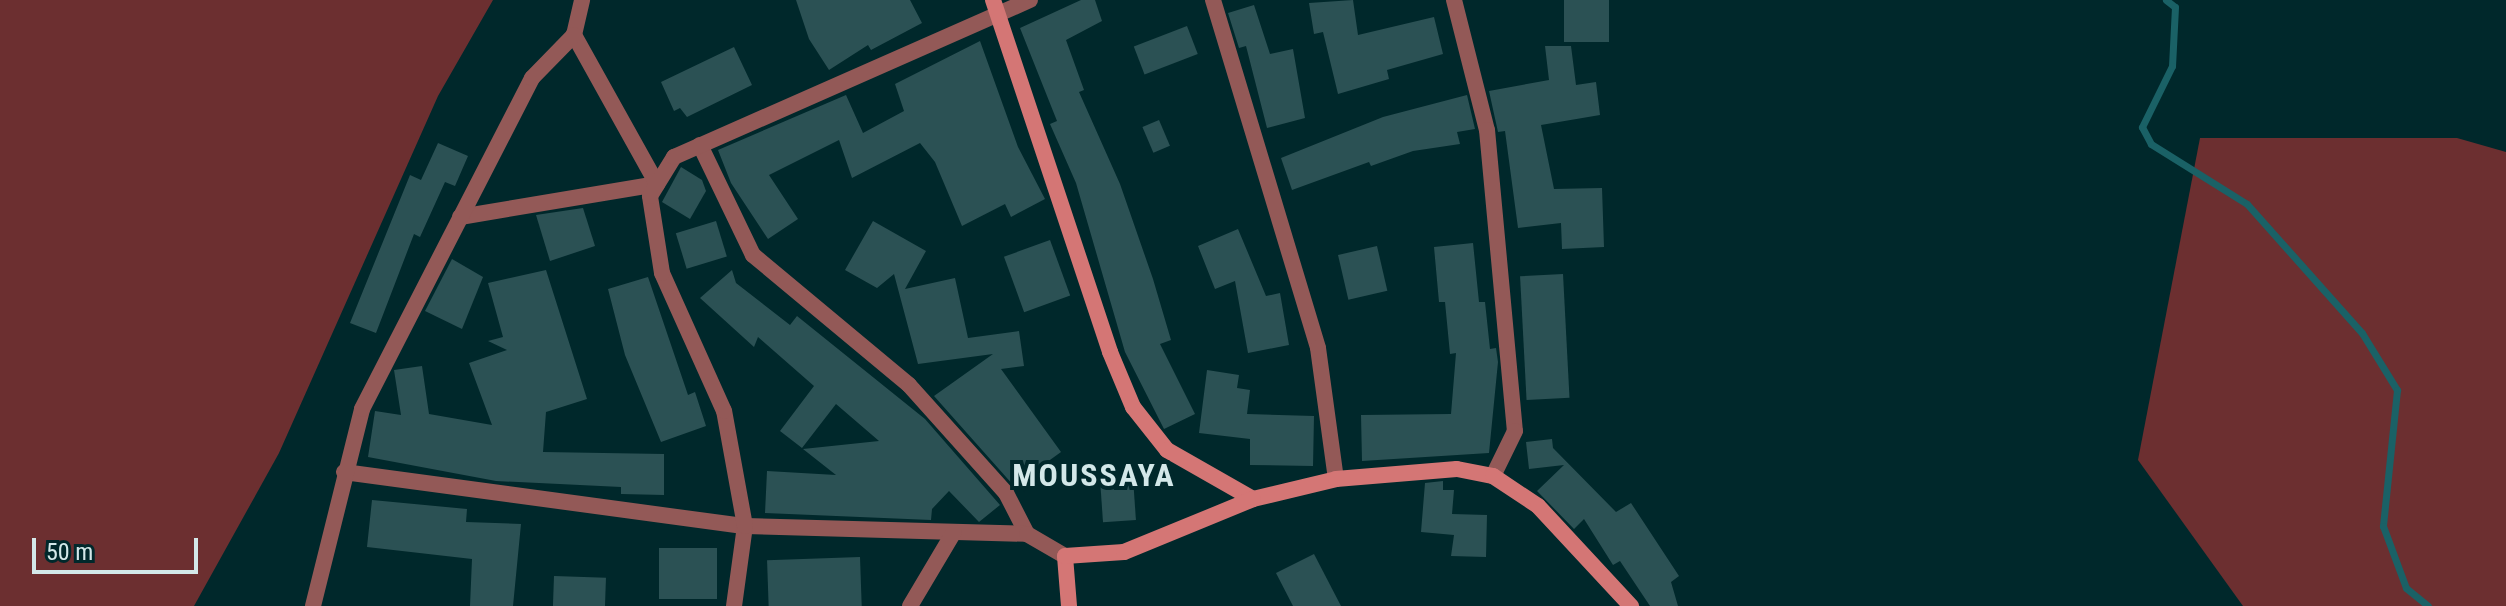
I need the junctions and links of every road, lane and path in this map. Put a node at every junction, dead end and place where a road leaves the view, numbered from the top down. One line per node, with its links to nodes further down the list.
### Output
1 (582, 0): 6 (street)
2 (1030, 0): 5 (street)
3 (1213, 0): 12 (street)
4 (1454, 0): 11 (street)
5 (996, 7): 7 (street); 13 (main road)
6 (574, 35): 8 (street); 9 (street)
7 (700, 145): 8 (street); 16 (street)
8 (657, 184): 9 (street); 14 (street)
9 (460, 217): 10 (street)
10 (344, 472): 14 (street); 18 (street)
11 (1493, 476): 12 (main road); 22 (main road)
12 (1336, 479): 13 (main road)
13 (1253, 499): 17 (main road)
14 (745, 526): 15 (street); 19 (street)
15 (954, 532): 16 (street); 20 (street)
16 (1027, 534): 17 (street)
17 (1065, 556): 21 (main road)
18 (313, 606)
19 (734, 606)
20 (910, 606)
21 (1069, 606)
22 (1631, 606)

